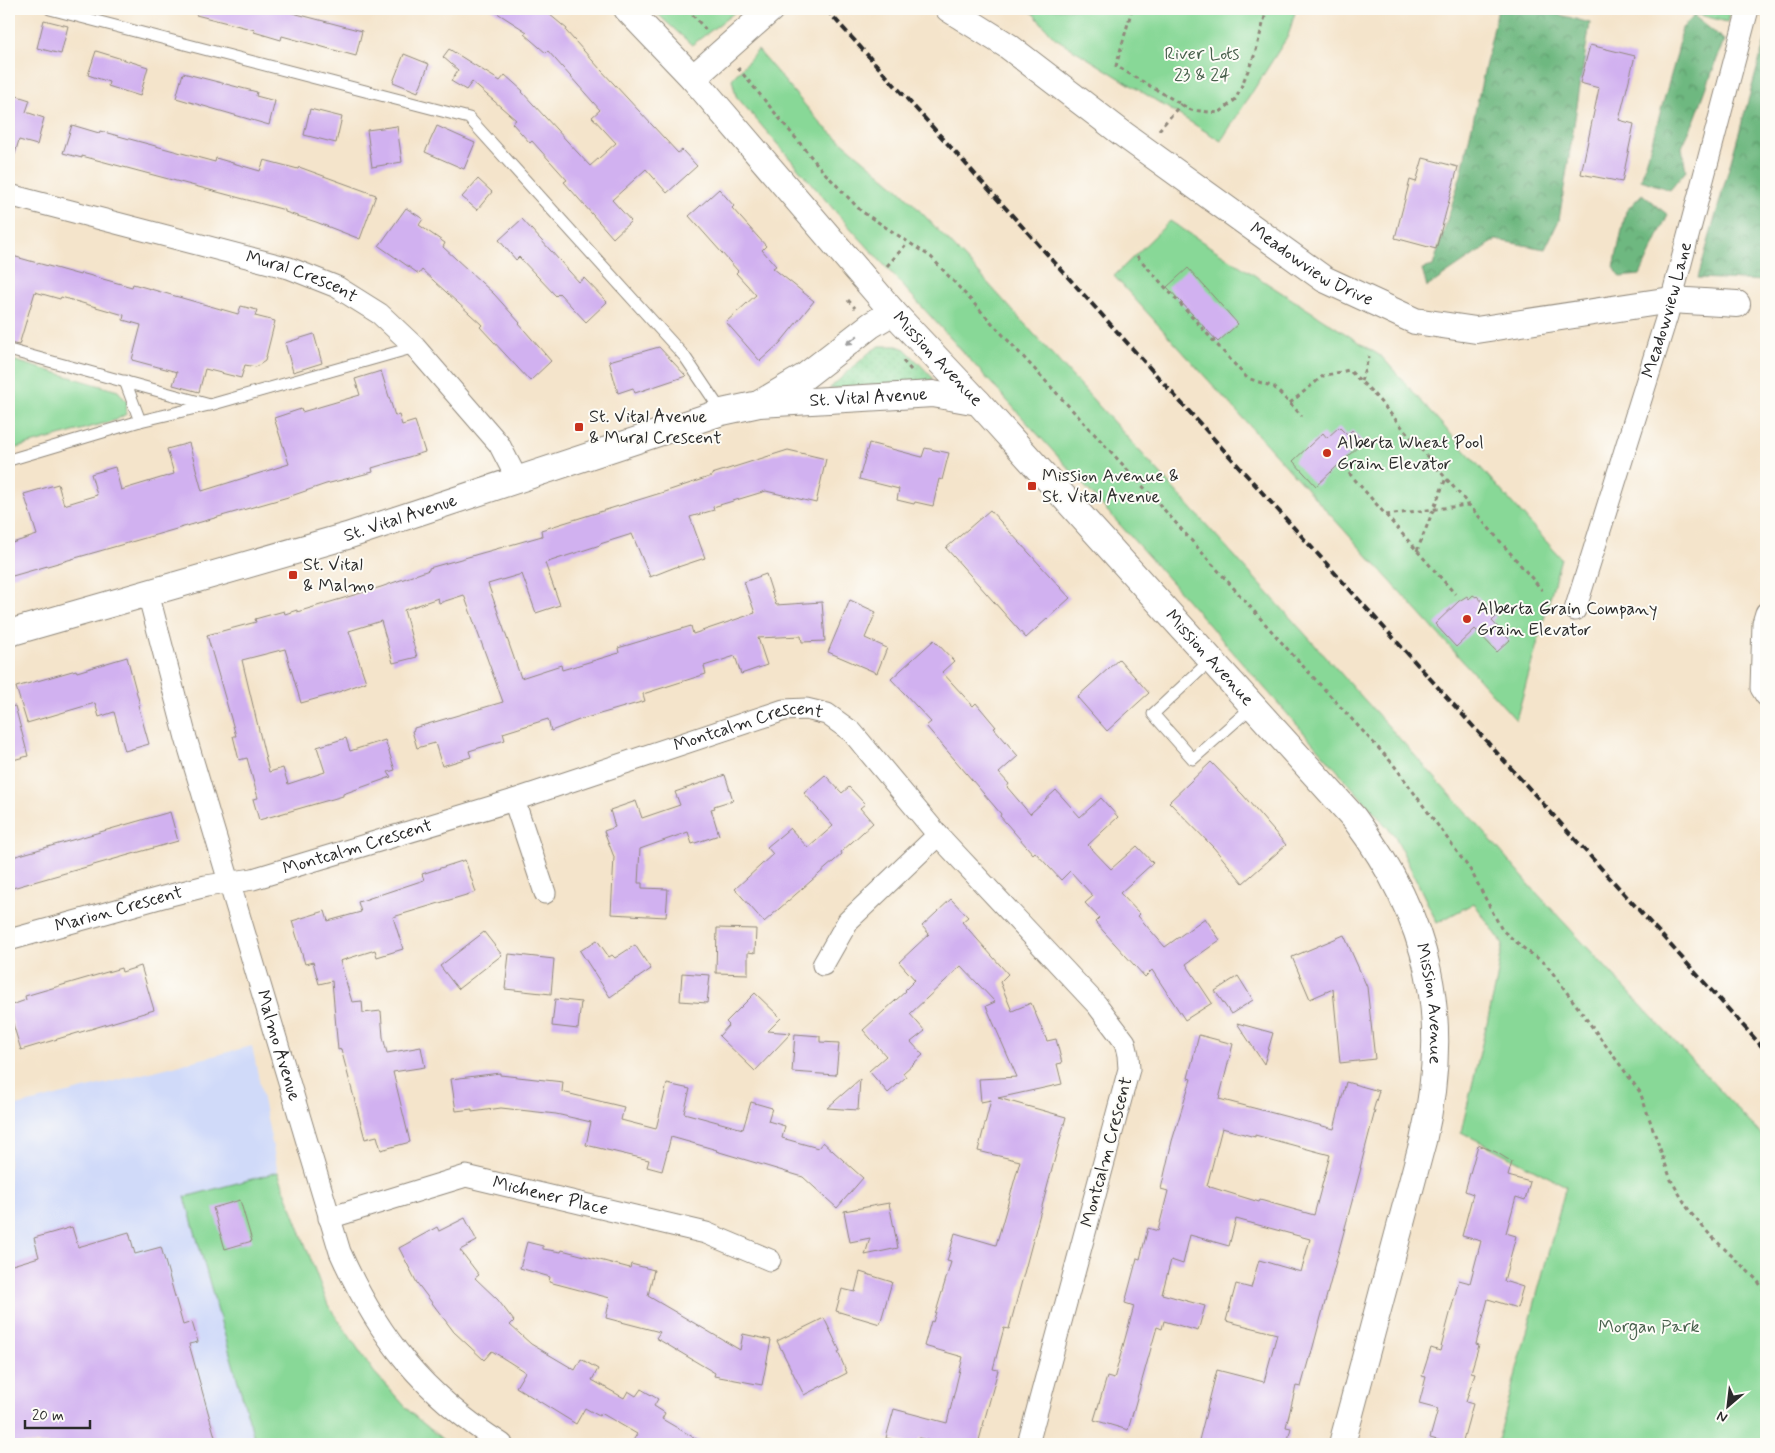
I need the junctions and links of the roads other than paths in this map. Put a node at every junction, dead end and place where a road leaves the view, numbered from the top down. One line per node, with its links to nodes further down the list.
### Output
1 (50, 9): 17 (lane)
2 (626, 9): 6 (street, Mission Avenue)
3 (771, 9): 6 (street)
4 (949, 9): 8 (street, Meadowview Drive)
5 (1748, 9): 8 (street, Meadowview Lane)
6 (693, 78): 10 (street, Mission Avenue)
7 (9, 195): 11 (street, Mural Crescent)
8 (1671, 300): 9 (street, Meadowview Drive); 22 (street, Meadowview Lane)
9 (1737, 304)
10 (892, 312): 14 (street, Mission Avenue); 15 (street, St. Vital Avenue, one-way to 15)
11 (415, 347): 16 (lane); 20 (street, Mural Crescent)
12 (9, 350): 13 (lane)
13 (125, 381): 16 (lane); 18 (lane)
14 (978, 402): 15 (street, St. Vital Avenue); 25 (street, Mission Avenue)
15 (759, 404): 17 (street, St. Vital Avenue)
16 (210, 405): 18 (lane)
17 (722, 412): 20 (street, St. Vital Avenue)
18 (140, 421): 19 (lane)
19 (9, 460)
20 (517, 479): 21 (street, St. Vital Avenue)
21 (148, 593): 24 (street, St. Vital Avenue); 30 (street, Malmo Avenue)
22 (1575, 610)
23 (1766, 613): 26 (street)
24 (9, 633)
25 (1211, 660): 27 (street, Mission Avenue); 27 (lane)
26 (1766, 696)
27 (1253, 706): 38 (street, Mission Avenue)
28 (514, 800): 29 (street, Montcalm Crescent); 30 (street, Montcalm Crescent); 31 (street)
29 (938, 835): 33 (street); 37 (street, Montcalm Crescent)
30 (228, 883): 32 (street, Marion Crescent); 34 (street, Malmo Avenue)
31 (545, 893)
32 (9, 940)
33 (823, 965)
34 (329, 1218): 35 (street, Michener Place); 36 (street, Malmo Avenue)
35 (770, 1260)
36 (502, 1444)
37 (1028, 1444)
38 (1342, 1444)

